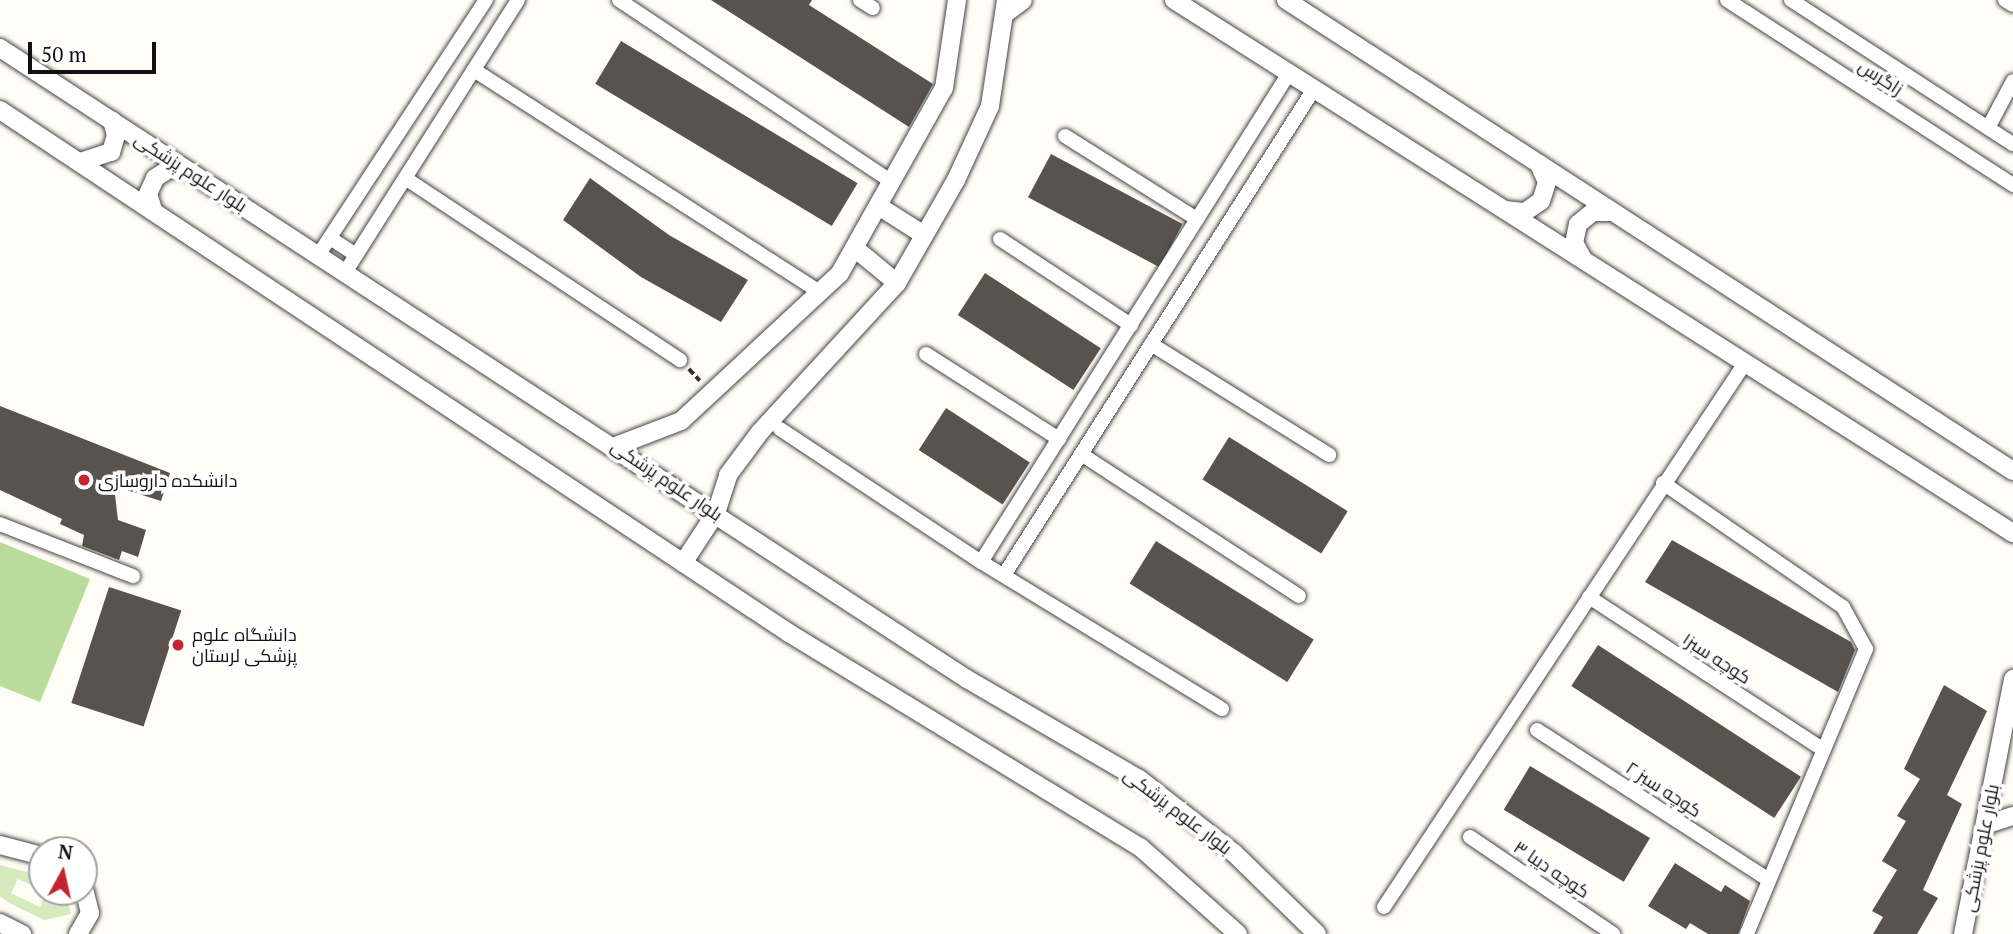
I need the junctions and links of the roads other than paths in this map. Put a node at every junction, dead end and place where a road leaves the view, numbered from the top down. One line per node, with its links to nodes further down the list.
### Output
1 (486, 0): 37 (street)
2 (519, 0): 16 (street)
3 (619, 0): 29 (street)
4 (860, 0): 14 (street)
5 (957, 0): 29 (street)
6 (1023, 0): 13 (street)
7 (1174, 0): 17 (street)
8 (1286, 0): 26 (street)
9 (1727, 0): 30 (street, زاگرس)
10 (1791, 0): 22 (street, زاگرس)
11 (2005, 0): 12 (street)
12 (2013, 5)
13 (1006, 6): 36 (street)
14 (873, 8)
15 (0, 48): 21 (street, بلوار علوم پزشکی)
16 (474, 69): 28 (street); 45 (street)
17 (1289, 73): 19 (street); 35 (street)
18 (2013, 81): 22 (street)
19 (1314, 89): 33 (street); 47 (street)
20 (0, 110): 25 (street)
21 (112, 120): 25 (street); 27 (street, بلوار علوم پزشکی)
22 (1988, 128): 24 (street, زاگرس)
23 (1065, 136): 35 (street)
24 (2013, 144)
25 (80, 162): 32 (street)
26 (1539, 164): 33 (street); 34 (street)
27 (186, 170): 32 (street); 40 (street, بلوار علوم پزشکی)
28 (405, 177): 41 (street); 49 (street)
29 (894, 183): 31 (street)
30 (2013, 186)
31 (880, 207): 36 (street); 39 (street)
32 (153, 210): 61 (street)
33 (1505, 210): 42 (street)
34 (1613, 212): 42 (street); 56 (street)
35 (1197, 219): 46 (street)
36 (925, 235): 44 (street)
37 (330, 238): 40 (street); 41 (street)
38 (1000, 239): 46 (street)
39 (857, 250): 44 (street); 45 (street)
40 (319, 254): 43 (street, بلوار علوم پزشکی)
41 (356, 255): 43 (street)
42 (1583, 260): 50 (street)
43 (346, 271): 53 (street, بلوار علوم پزشکی)
44 (897, 283): 58 (street)
45 (820, 292): 53 (street)
46 (1131, 325): 52 (street)
47 (1151, 344): 54 (street); 55 (street)
48 (926, 354): 52 (street)
49 (680, 360)
50 (1745, 363): 57 (street); 60 (street)
51 (780, 429): 62 (street)
52 (1059, 439): 62 (street)
53 (617, 446): 58 (street, بلوار علوم پزشکی)
54 (1081, 454): 63 (street); 65 (street)
55 (1329, 455)
56 (2013, 471)
57 (1663, 483): 66 (street); 71 (street)
58 (716, 513): 61 (street); 85 (street, بلوار علوم پزشکی)
59 (0, 524): 64 (street)
60 (2013, 533)
61 (683, 562): 84 (street)
62 (981, 562): 63 (street)
63 (1004, 575): 68 (street)
64 (133, 576)
65 (1299, 596)
66 (1589, 597): 71 (street, کوچه سبز۱); 80 (street)
67 (2013, 679): 70 (street, بلوار علوم پزشکی)
68 (1222, 709)
69 (1537, 730): 78 (street, کوچه سبز ۲)
70 (2000, 746): 72 (street); 74 (street, بلوار علوم پزشکی)
71 (1824, 750): 78 (street)
72 (2013, 761)
73 (2013, 816): 74 (street)
74 (1985, 825): 88 (street, بلوار علوم پزشکی)
75 (1471, 837): 86 (street, کوچه دیبا ۳)
76 (0, 845): 77 (street)
77 (28, 852)
78 (1769, 880): 87 (street)
79 (88, 906): 83 (street)
80 (1384, 907)
81 (0, 923): 82 (street)
82 (22, 934)
83 (78, 934)
84 (1238, 934)
85 (1317, 934)
86 (1613, 934)
87 (1746, 934)
88 (1964, 934)

